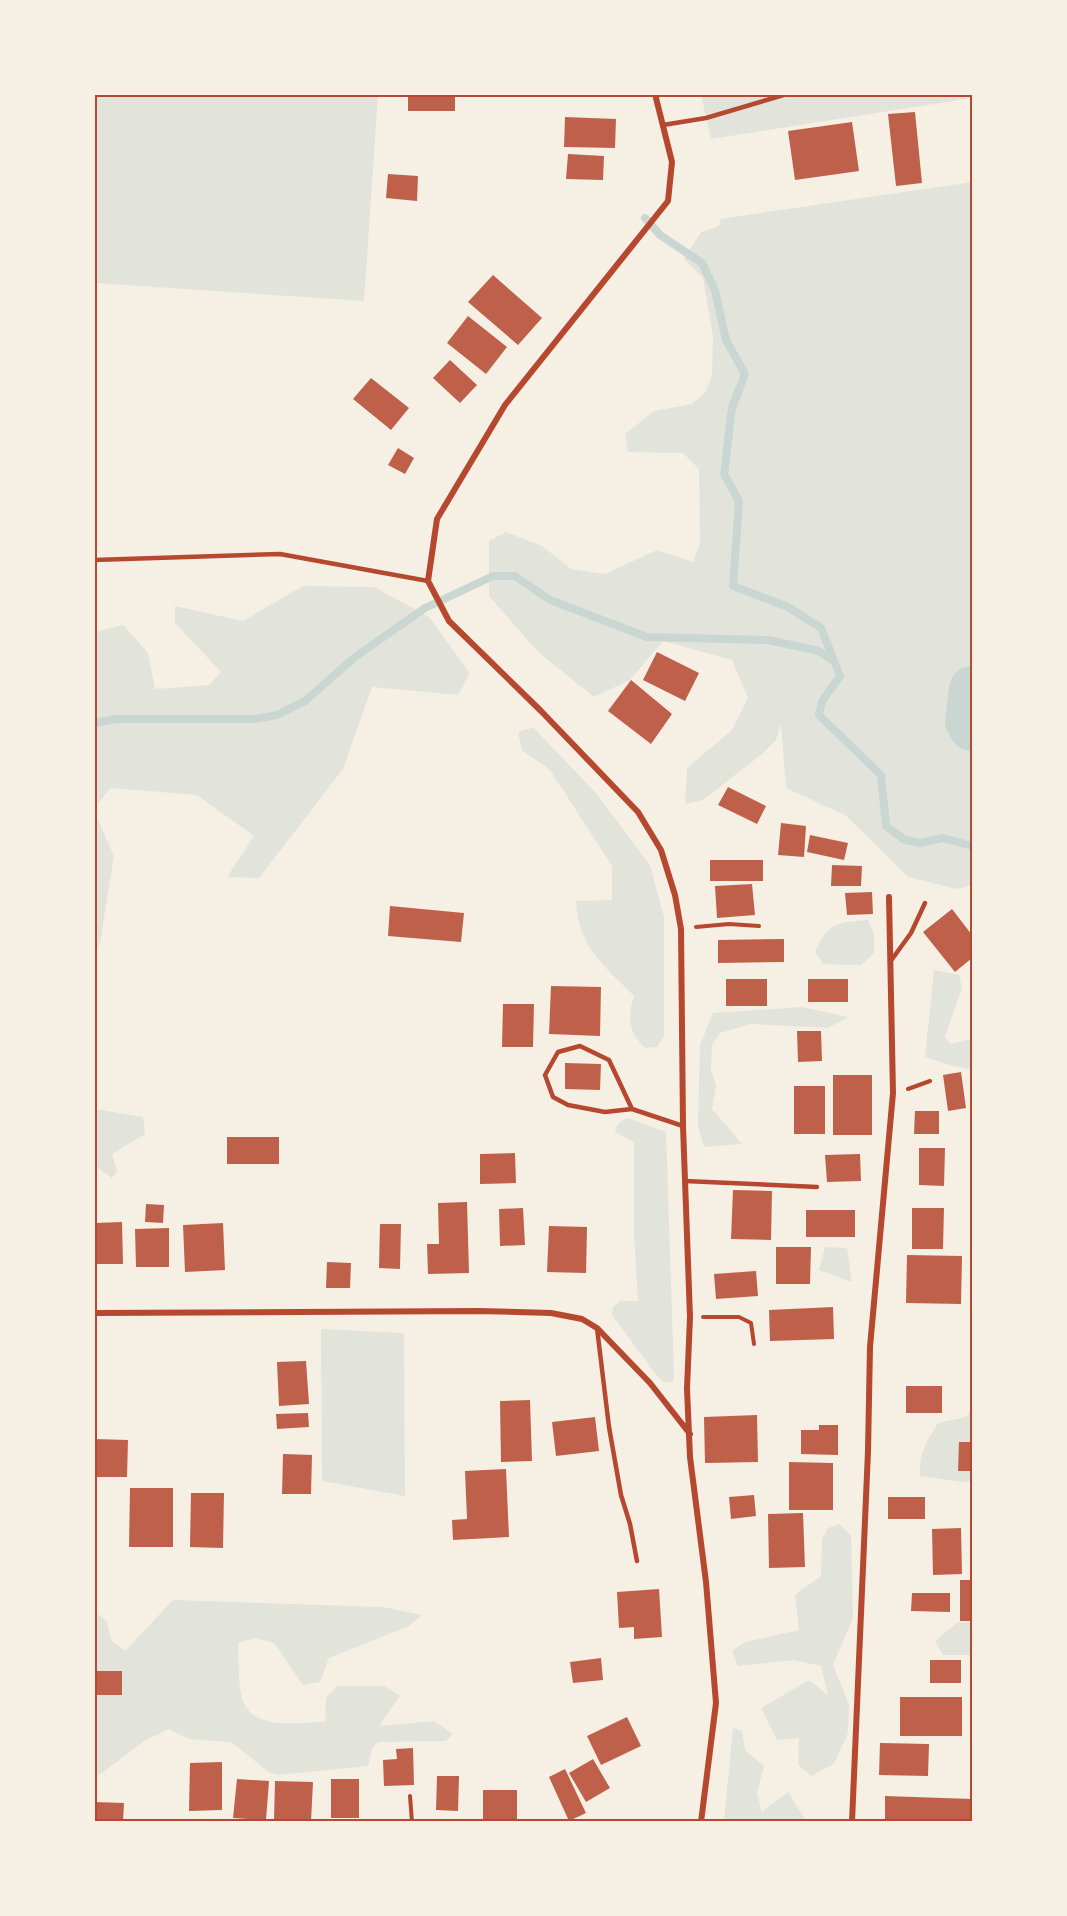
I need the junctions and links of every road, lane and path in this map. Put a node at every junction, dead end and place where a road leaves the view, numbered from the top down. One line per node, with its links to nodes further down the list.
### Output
1 (655, 94): 3 (street)
2 (787, 94): 3 (lane)
3 (663, 125): 5 (street)
4 (94, 561): 5 (lane)
5 (428, 581): 9 (street)
6 (889, 897): 10 (street)
7 (925, 903): 10 (lane)
8 (759, 926): 9 (path)
9 (681, 929): 14 (street)
10 (890, 962): 12 (street)
11 (930, 1081): 12 (path)
12 (893, 1093): 26 (street)
13 (633, 1109): 13 (lane); 14 (lane)
14 (683, 1126): 15 (street)
15 (685, 1181): 16 (lane); 18 (street)
16 (817, 1187)
17 (94, 1313): 19 (street)
18 (690, 1317): 20 (path); 21 (street)
19 (597, 1328): 21 (street); 22 (lane)
20 (754, 1344)
21 (690, 1434): 25 (street)
22 (637, 1561)
23 (410, 1796): 24 (path)
24 (412, 1821)
25 (701, 1821)
26 (852, 1821)

